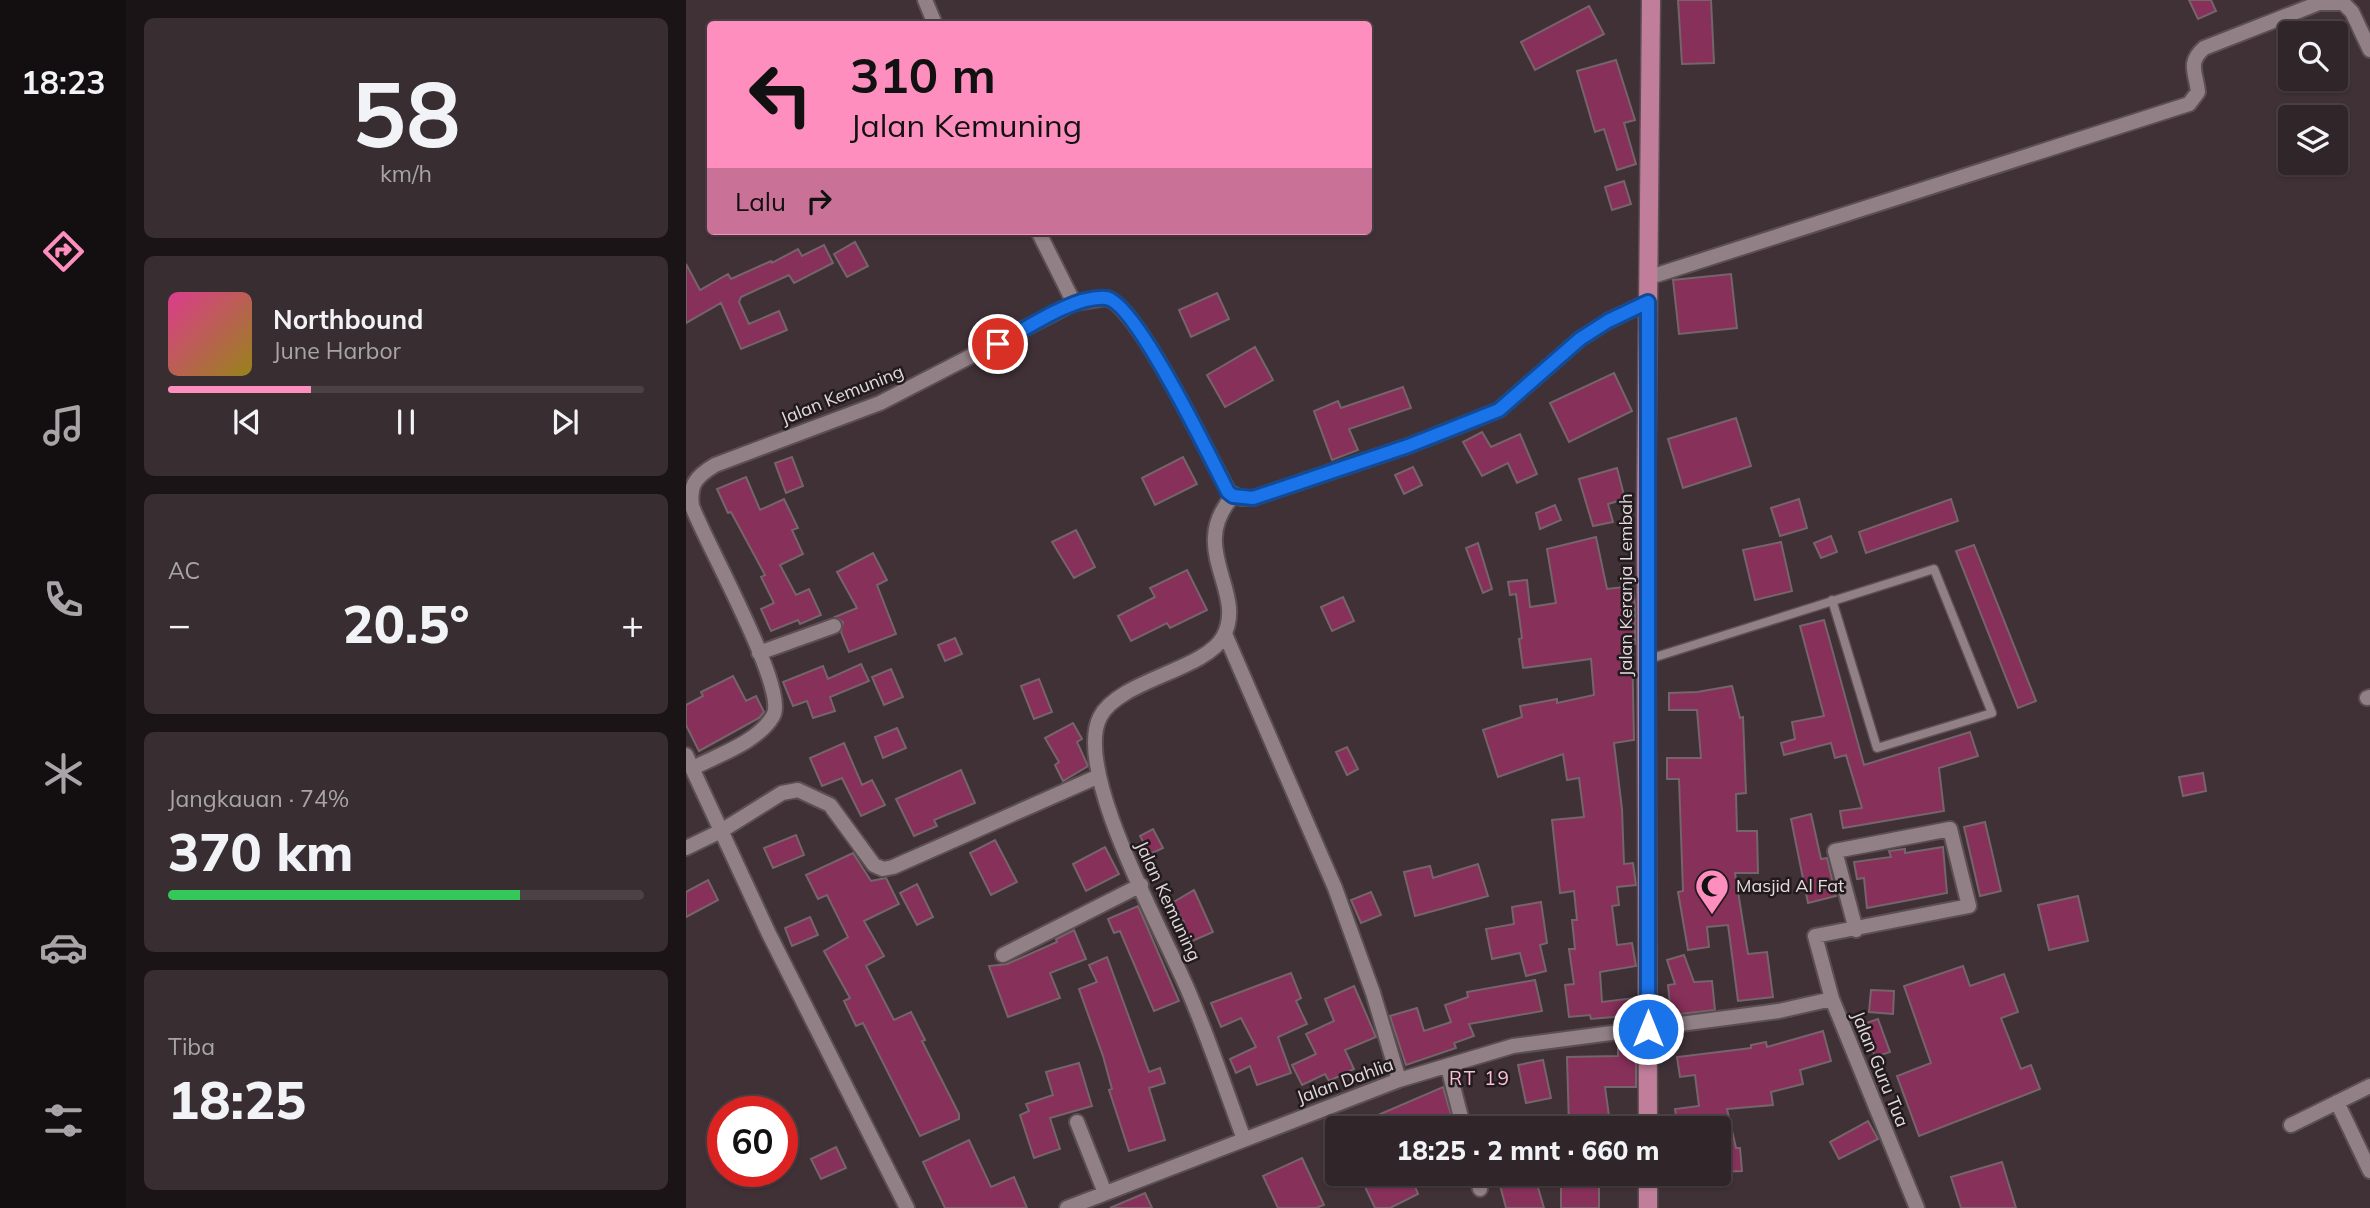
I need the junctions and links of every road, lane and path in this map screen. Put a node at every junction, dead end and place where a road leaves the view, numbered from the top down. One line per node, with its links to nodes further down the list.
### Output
1 (925, 0): 3 (street)
2 (1651, 0): 6 (main road, Jalan Keranja Lembah)
3 (934, 21)
4 (2370, 50): 6 (street)
5 (1040, 235): 8 (street)
6 (1647, 278): 7 (main road, Jalan Keranja Lembah)
7 (1648, 302): 9 (street); 14 (main road, Jalan Keranja Lembah)
8 (1074, 303): 9 (street, Jalan Kemuning); 13 (street, Jalan Kemuning)
9 (1233, 496): 12 (street)
10 (1832, 600): 10 (lane); 14 (lane)
11 (834, 626): 13 (street)
12 (1225, 634): 16 (street, Jalan Kemuning); 25 (street)
13 (760, 653): 15 (street, Jalan Kemuning)
14 (1646, 660): 23 (main road, Jalan Keranja Lembah)
15 (689, 762): 17 (street)
16 (1099, 776): 17 (street); 19 (street, Jalan Kemuning)
17 (722, 831): 18 (street); 36 (street)
18 (686, 848)
19 (1140, 886): 21 (street); 32 (street, Jalan Kemuning)
20 (1856, 930): 20 (street); 22 (street)
21 (1003, 955)
22 (1832, 999): 23 (street, Jalan Guru Tua); 39 (street, Jalan Guru Tua)
23 (1648, 1029): 24 (street, Jalan Dahlia); 29 (main road, Jalan Keranja Lembah)
24 (1448, 1067): 25 (street, Jalan Dahlia); 28 (street)
25 (1399, 1080): 32 (street, Jalan Dahlia)
26 (2370, 1086): 27 (street)
27 (2337, 1102): 31 (street); 33 (street)
28 (1461, 1116)
29 (1648, 1116)
30 (1077, 1122): 35 (street)
31 (2291, 1125)
32 (1244, 1139): 35 (street, Jalan Dahlia)
33 (2370, 1171)
34 (1648, 1186): 38 (main road)
35 (1105, 1193): 37 (street, Jalan Dahlia)
36 (907, 1208)
37 (1067, 1208)
38 (1648, 1208)
39 (1917, 1208)

